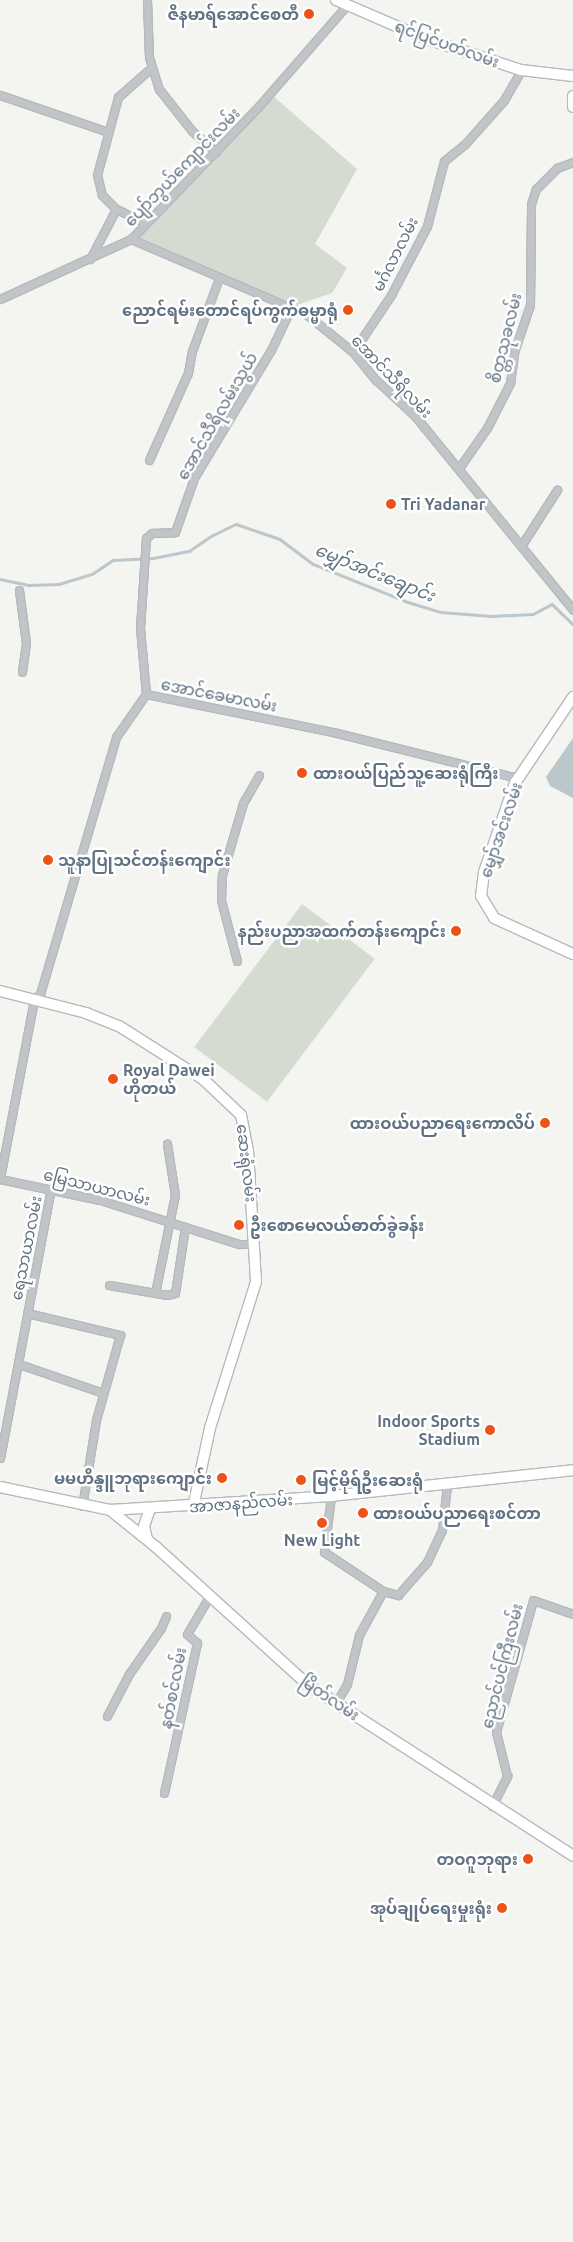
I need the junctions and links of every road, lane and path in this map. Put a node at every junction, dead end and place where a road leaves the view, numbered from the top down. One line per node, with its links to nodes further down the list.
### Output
1 (147, 0): 4 (street)
2 (336, 0): 3 (main road, ရင်ပြင်ပတ်လမ်း)
3 (354, 5): 5 (main road, ရင်ပြင်ပတ်လမ်း); 13 (street, ပျော်ဘွယ်ကျောင်းလမ်း)
4 (151, 68): 12 (street); 13 (street)
5 (521, 70): 7 (main road, ရင်ပြင်ပတ်လမ်း); 22 (street, မင်္ဂလာလမ်း)
6 (573, 76): 7 (main road, ရင်ပြင်ပတ်လမ်း)
7 (561, 77): 8 (main road, ရင်ပြင်ပတ်လမ်း)
8 (573, 84)
9 (0, 95): 12 (street)
10 (573, 96): 11 (main road)
11 (573, 107)
12 (108, 132): 15 (street)
13 (216, 152): 16 (street, ပျော်ဘွယ်ကျောင်းလမ်း)
14 (573, 162): 24 (street, စိတ္တသုခလမ်း)
15 (116, 209): 16 (street); 18 (street)
16 (146, 223): 17 (street, ပျော်ဘွယ်ကျောင်းလမ်း)
17 (130, 239): 18 (street, ပျော်ဘွယ်ကျောင်းလမ်း); 19 (street, အောင်သီရိလမ်း)
18 (89, 260): 20 (street, ပျော်ဘွယ်ကျောင်းလမ်း)
19 (220, 278): 21 (street, အောင်သီရိလမ်း); 23 (street)
20 (0, 299)
21 (291, 308): 22 (street, အောင်သီရိလမ်း); 30 (street, အောင်သီရိလမ်းသွယ်)
22 (354, 352): 24 (street, အောင်သီရိလမ်း)
23 (149, 460)
24 (459, 468): 26 (street, အောင်သီရိလမ်း)
25 (557, 490): 26 (street)
26 (521, 546): 28 (street, အောင်သီရိလမ်း)
27 (19, 590): 29 (street)
28 (573, 610)
29 (22, 672)
30 (146, 694): 33 (street, အောင်ခေမာလမ်း); 37 (street, အောင်ခေမာလမ်း)
31 (573, 697): 33 (main road, မျှော်အင်းလမ်း)
32 (259, 775): 35 (street)
33 (518, 778): 34 (main road, မျှော်အင်းလမ်း)
34 (573, 954)
35 (237, 961)
36 (0, 992): 37 (main road, ဆေးရုံလမ်း)
37 (34, 999): 39 (street, အောင်ခေမာလမ်း); 43 (main road, ဆေးရုံလမ်း)
38 (167, 1144): 41 (street)
39 (0, 1178): 40 (street, မြေသာယာလမ်း)
40 (51, 1189): 41 (street, မြေသာယာလမ်း); 46 (street, ရေသာယာလမ်း)
41 (172, 1222): 42 (street, မြေသာယာလမ်း); 45 (street)
42 (185, 1227): 43 (street, မြေသာယာလမ်း); 45 (street)
43 (255, 1244): 55 (main road, ဆေးရုံလမ်း)
44 (109, 1284): 45 (street)
45 (155, 1293)
46 (27, 1313): 47 (street, ရေသာယာလမ်း); 48 (street, ရေသာယာလမ်း)
47 (19, 1364): 48 (street); 49 (street, ရေသာယာလမ်း)
48 (103, 1393): 54 (street, ရေသာယာလမ်း)
49 (0, 1458)
50 (573, 1470): 51 (main road, အာဇာနည်လမ်း)
51 (447, 1485): 53 (main road, အာဇာနည်လမ်း); 59 (street)
52 (0, 1486): 54 (main road, အာဇာနည်လမ်း)
53 (331, 1496): 55 (main road, အာဇာနည်လမ်း); 59 (street)
54 (82, 1506): 57 (main road, အာဇာနည်လမ်း)
55 (193, 1507): 56 (main road, အာဇာနည်လမ်း)
56 (150, 1509): 57 (main road, အာဇာနည်လမ်း); 58 (main road)
57 (110, 1510): 58 (main road, မြိတ်လမ်း)
58 (147, 1539): 60 (main road, မြိတ်လမ်း)
59 (383, 1591): 63 (street)
60 (209, 1597): 63 (main road, မြိတ်လမ်း); 65 (street, နတ်စင်လမ်း)
61 (573, 1614): 66 (street, ညောင်ပင်ကြီးလမ်း)
62 (166, 1616): 64 (street)
63 (336, 1703): 66 (main road, မြိတ်လမ်း)
64 (107, 1716)
65 (164, 1793)
66 (492, 1806): 67 (main road, မြိတ်လမ်း)
67 (573, 1856)

